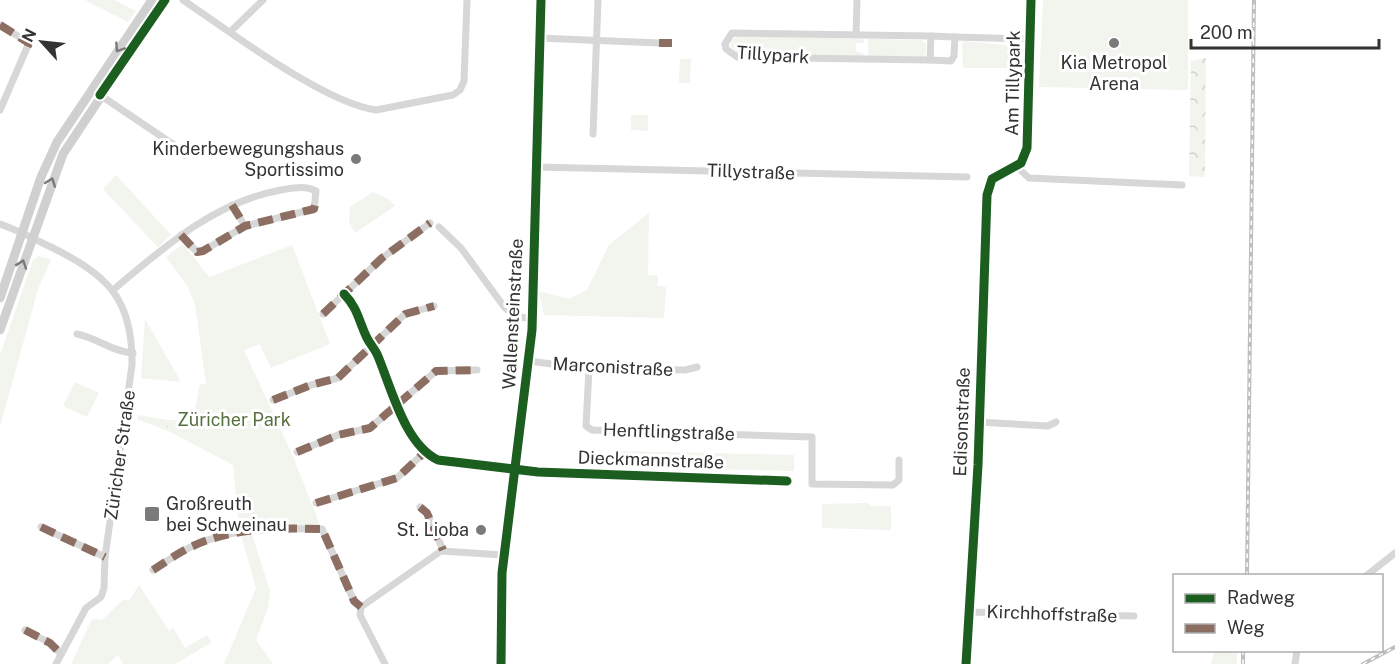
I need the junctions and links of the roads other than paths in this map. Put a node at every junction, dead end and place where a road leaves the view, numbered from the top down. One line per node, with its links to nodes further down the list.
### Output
1 (152, 0): 20 (main road, one-way to 20)
2 (165, 0): 21 (main road)
3 (183, 0): 11 (street)
4 (262, 0): 11 (street)
5 (467, 0): 11 (street)
6 (541, 0): 15 (main road, Wallensteinstraße)
7 (598, 0): 17 (street)
8 (857, 0): 12 (street)
9 (1030, 0): 16 (street, Am Tillypark)
10 (0, 25): 22 (street)
11 (231, 32)
12 (856, 35): 13 (street, Tillypark); 19 (street, Tillypark)
13 (931, 36): 14 (street, Tillypark); 19 (street)
14 (956, 37): 16 (street, Tillypark); 19 (street, Tillypark)
15 (539, 38): 17 (street); 26 (main road, Wallensteinstraße)
16 (1031, 39): 25 (street, Am Tillypark)
17 (597, 42): 18 (street); 23 (street)
18 (659, 43)
19 (930, 60)
20 (92, 89): 21 (main road); 34 (main road)
21 (100, 96): 24 (street); 36 (main road, one-way to 21)
22 (0, 110)
23 (594, 134)
24 (185, 155)
25 (1017, 166): 28 (street); 53 (street, Edisonstraße)
26 (536, 167): 27 (street, Tillystraße); 42 (main road, Wallensteinstraße)
27 (967, 177)
28 (1182, 185)
29 (232, 205): 32 (street); 32 (street); 35 (street)
30 (430, 223): 38 (street)
31 (0, 224): 34 (street, Züricher Straße)
32 (245, 226): 35 (street)
33 (439, 227): 42 (street)
34 (22, 232): 36 (street, Züricher Straße); 39 (main road)
35 (182, 235): 37 (street)
36 (32, 237): 37 (street, Züricher Straße); 43 (main road, one-way to 36)
37 (113, 290): 46 (street, Züricher Straße)
38 (344, 294): 41 (street); 45 (street)
39 (0, 298)
40 (434, 306): 45 (street)
41 (323, 314)
42 (532, 319): 47 (main road, Wallensteinstraße)
43 (0, 330)
44 (77, 334): 46 (street)
45 (372, 346): 51 (street); 52 (street)
46 (132, 353): 66 (street, Züricher Straße)
47 (529, 361): 49 (street, Marconistraße); 58 (main road, Wallensteinstraße)
48 (698, 367): 49 (street, Marconistraße)
49 (589, 369): 57 (street, Henftlingstraße)
50 (477, 370): 52 (street)
51 (273, 400)
52 (398, 405): 55 (street); 56 (street)
53 (978, 422): 54 (street); 70 (street, Edisonstraße)
54 (1056, 422)
55 (426, 451): 58 (street, Dieckmannstraße); 60 (street)
56 (297, 452)
57 (899, 460)
58 (514, 471): 59 (street, Dieckmannstraße); 65 (main road, Wallensteinstraße)
59 (787, 481)
60 (316, 503)
61 (420, 507): 63 (street)
62 (41, 527): 66 (street)
63 (443, 550): 65 (street); 69 (street)
64 (1395, 553): 68 (street)
65 (503, 555): 76 (main road, Wallensteinstraße)
66 (105, 557): 73 (street, Züricher Straße)
67 (153, 570): 69 (street)
68 (1369, 574)
69 (361, 607): 75 (street)
70 (969, 612): 71 (street, Kirchhoffstraße); 77 (street, Edisonstraße)
71 (1134, 616)
72 (25, 630): 73 (street)
73 (61, 654): 74 (street)
74 (56, 664)
75 (385, 664)
76 (501, 664)
77 (966, 664)

